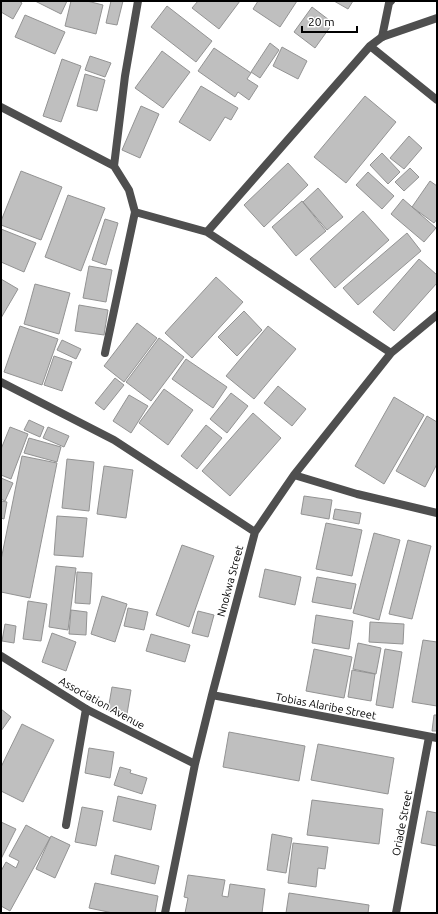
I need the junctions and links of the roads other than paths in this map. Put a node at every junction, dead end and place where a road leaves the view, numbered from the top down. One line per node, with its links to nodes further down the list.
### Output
1 (138, 1): 8 (street)
2 (391, 1): 4 (street)
3 (437, 18): 4 (street)
4 (382, 37): 5 (street)
5 (370, 46): 6 (street); 10 (street)
6 (437, 100)
7 (1, 107): 8 (street)
8 (114, 166): 9 (street)
9 (136, 212): 10 (street); 12 (street)
10 (207, 232): 13 (street)
11 (437, 315): 13 (street, Nnokwa Street)
12 (106, 353)
13 (391, 353): 15 (street, Nnokwa Street)
14 (1, 382): 17 (street)
15 (294, 475): 16 (street); 17 (street, Nnokwa Street)
16 (437, 513)
17 (255, 532): 19 (street, Nnokwa Street)
18 (1, 656): 20 (street, Association Avenue)
19 (212, 695): 21 (street, Tobias Alaribe Street); 22 (street, Nnokwa Street)
20 (86, 709): 22 (street, Association Avenue); 23 (street)
21 (433, 737): 25 (street, Oriade Street)
22 (195, 764): 24 (street, Nnokwa Street)
23 (66, 825)
24 (165, 913)
25 (396, 913)

